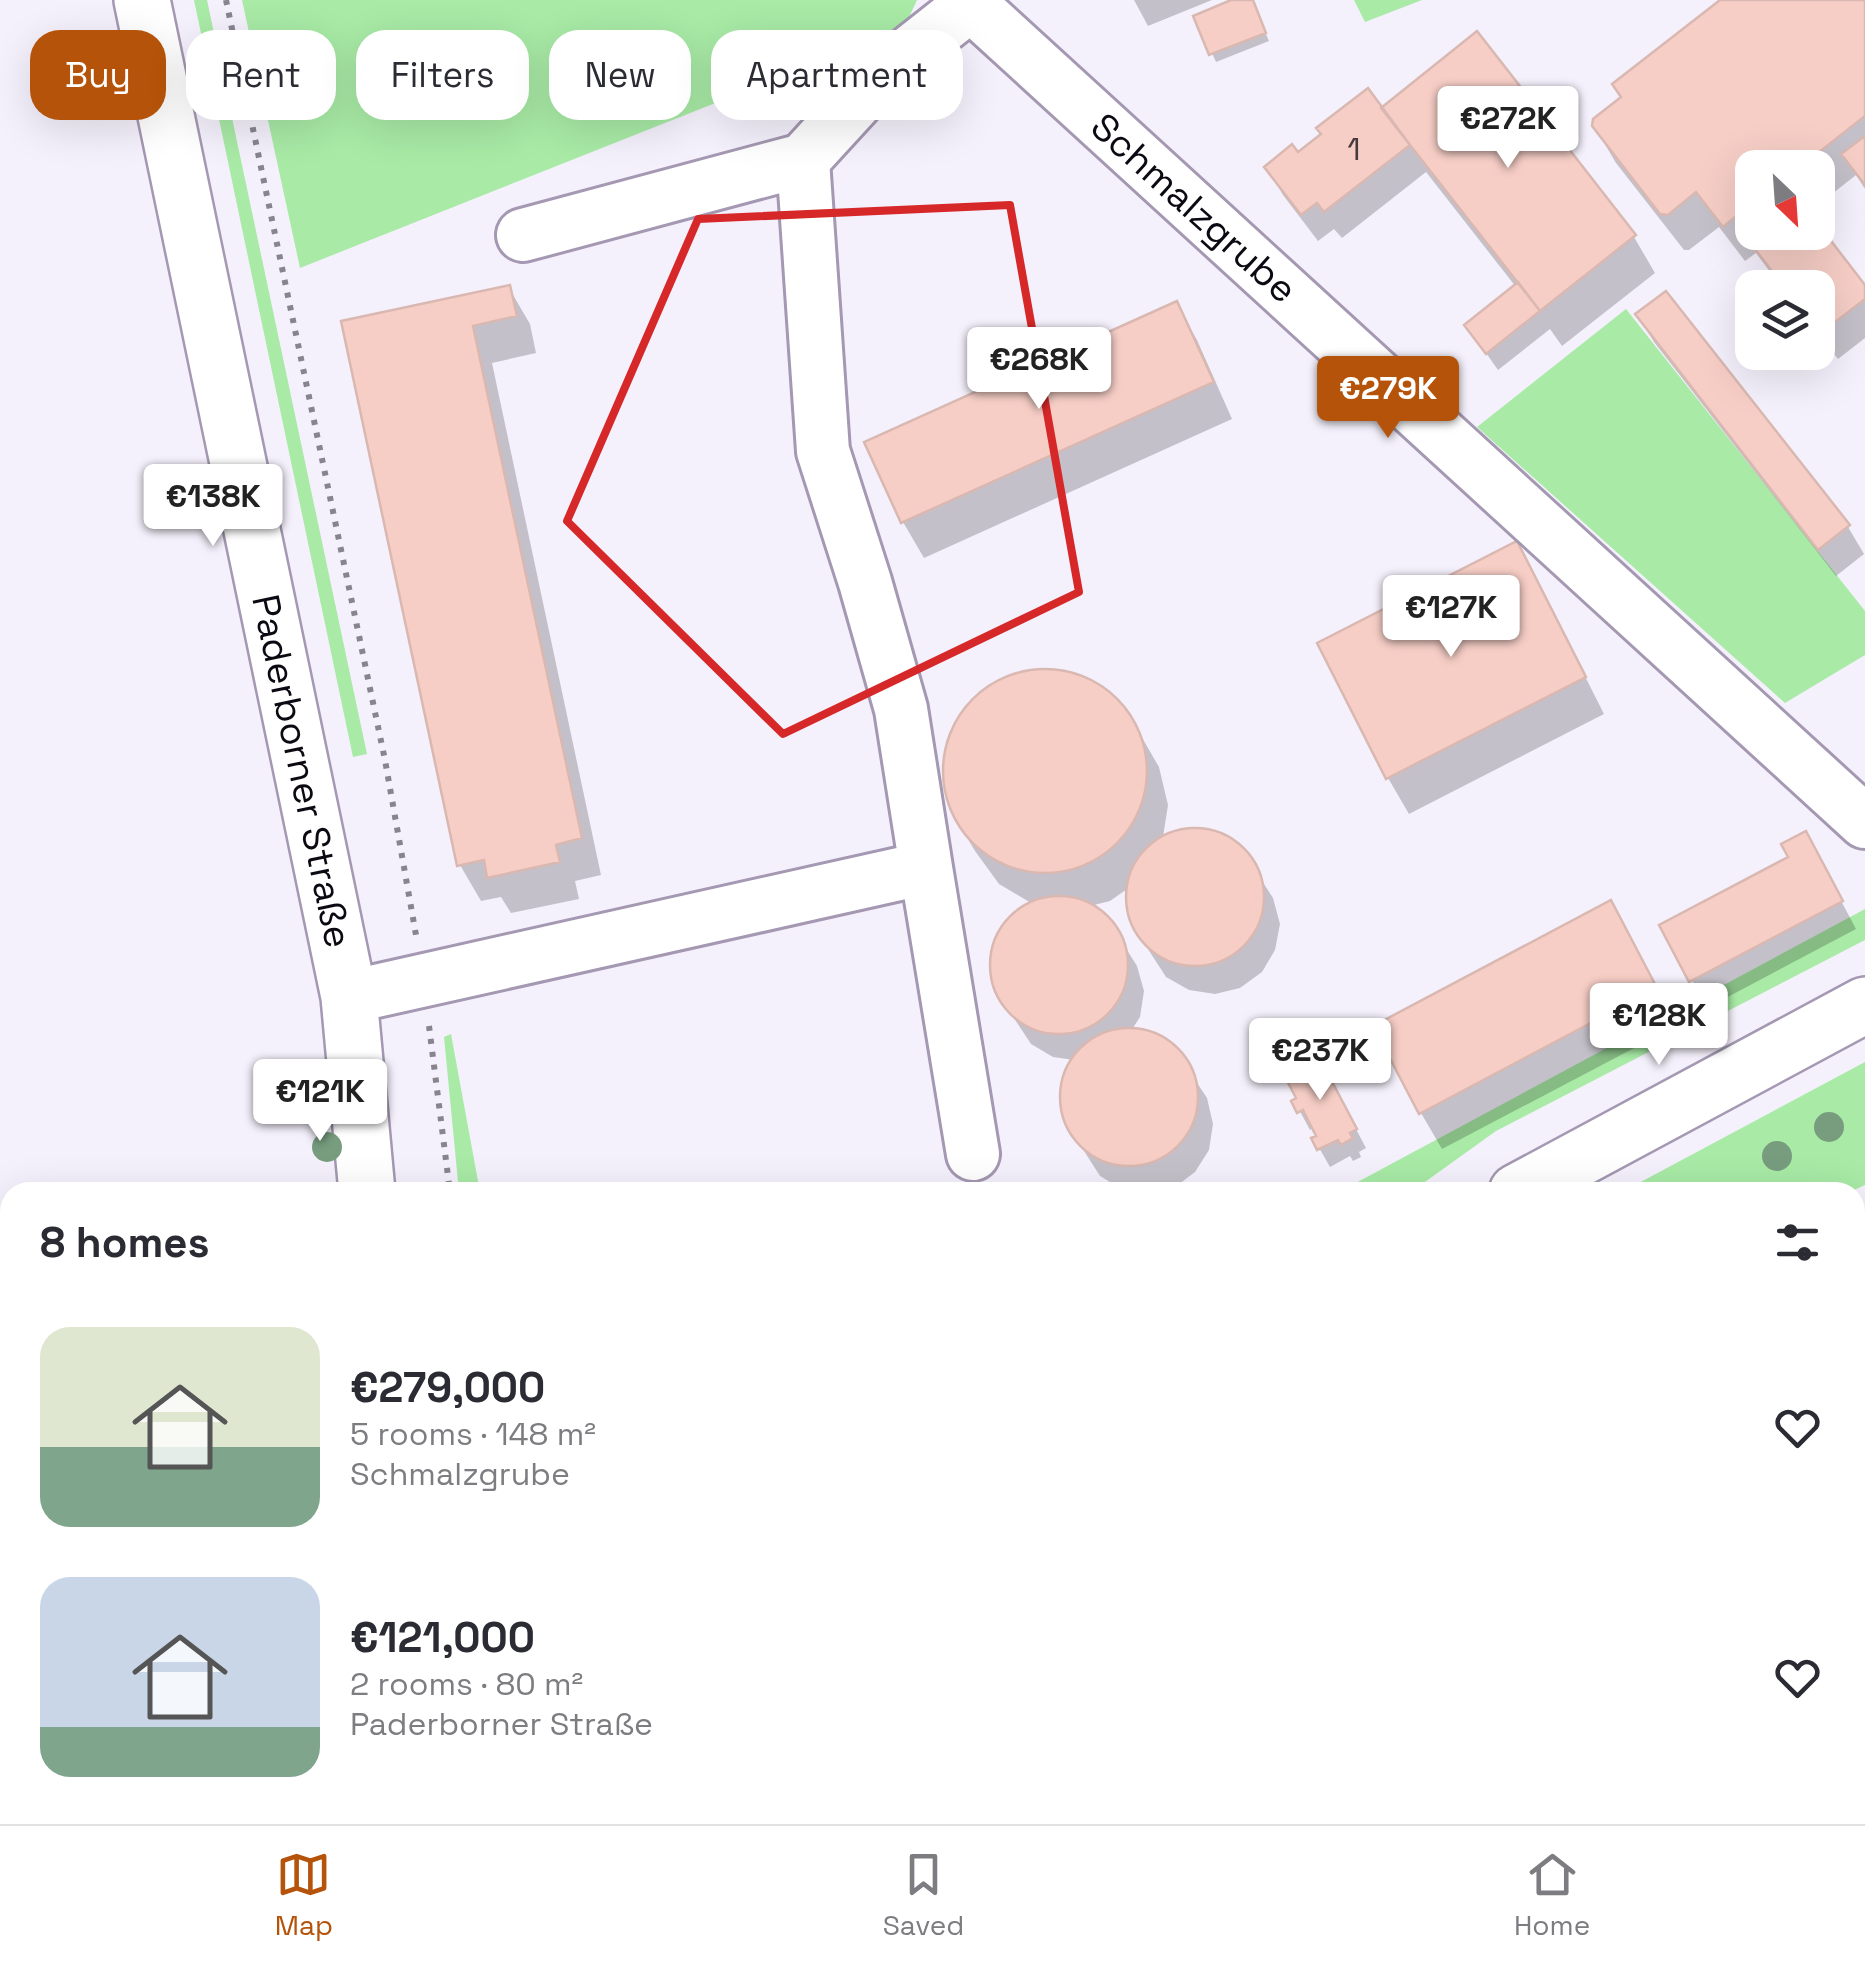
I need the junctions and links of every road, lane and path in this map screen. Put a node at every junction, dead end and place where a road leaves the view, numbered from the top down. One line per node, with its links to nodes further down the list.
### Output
1 (142, 0): 9 (main road, Paderborner Straße)
2 (226, 0): 8 (path)
3 (969, 2): 4 (street); 6 (street, Schmalzgrube)
4 (803, 160): 5 (street); 7 (street)
5 (523, 235)
6 (1865, 822)
7 (926, 868): 8 (street); 11 (street)
8 (424, 980): 9 (street); 13 (path)
9 (349, 997): 12 (main road, Paderborner Straße)
10 (1865, 1005): 14 (main road)
11 (973, 1154)
12 (366, 1182)
13 (449, 1182)
14 (1537, 1182)

